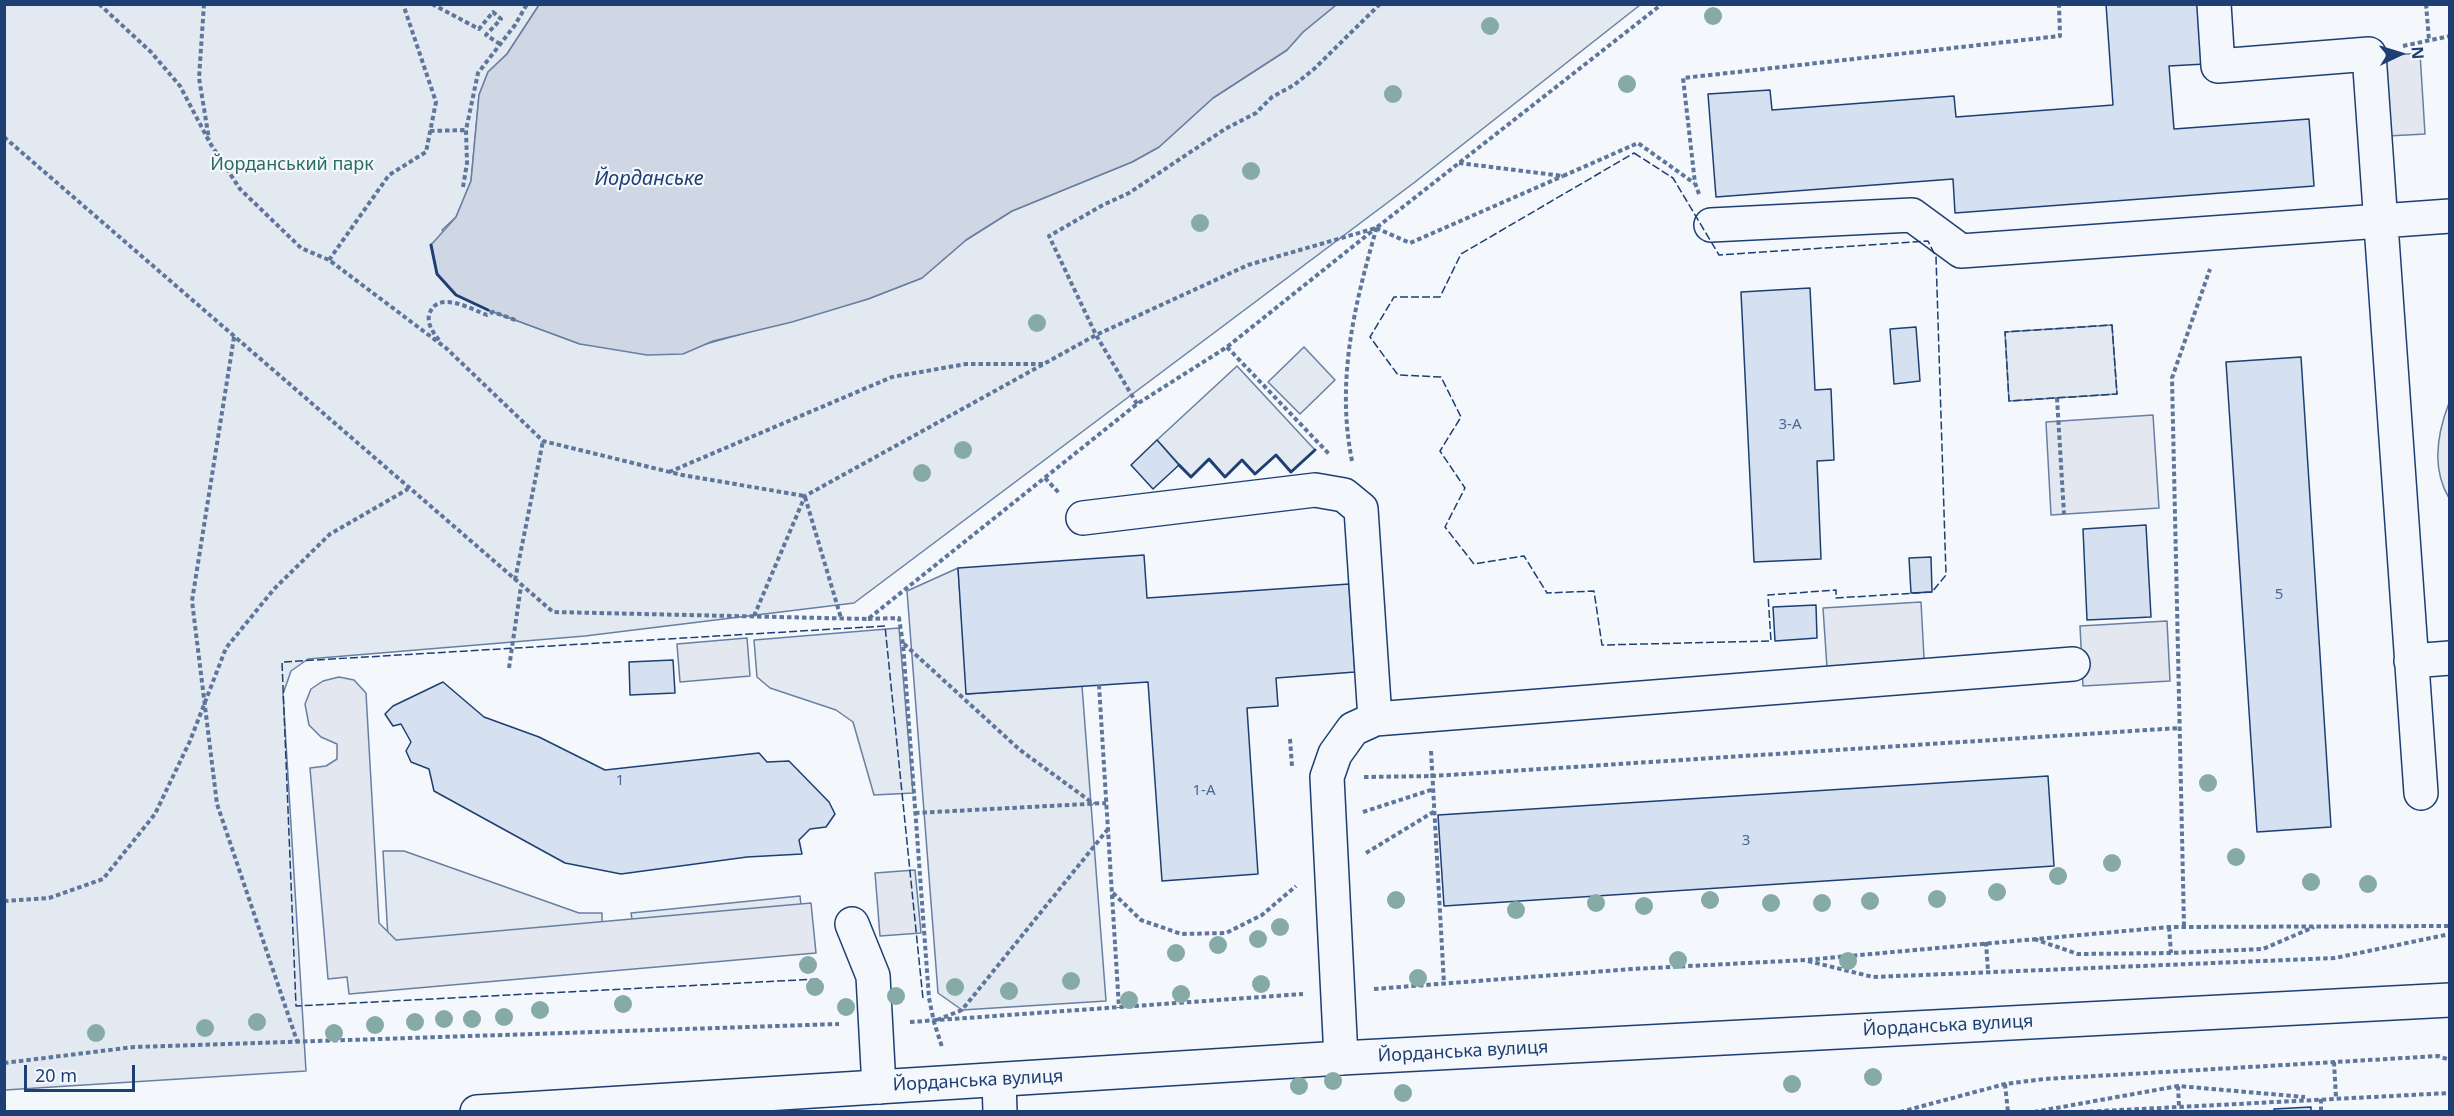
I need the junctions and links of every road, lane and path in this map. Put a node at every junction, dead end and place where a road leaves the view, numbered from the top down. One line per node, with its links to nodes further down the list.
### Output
1 (99, 4): 18 (path)
2 (204, 4): 18 (path)
3 (403, 4): 16 (path)
4 (432, 4): 13 (path)
5 (527, 4): 13 (path)
6 (1380, 4): 30 (path)
7 (1662, 4): 19 (path)
8 (2059, 4): 21 (path)
9 (2214, 4): 14 (main road)
10 (2426, 4): 12 (path)
11 (2450, 36): 12 (path)
12 (2429, 40): 14 (path)
13 (500, 44): 15 (path)
14 (2369, 54): 24 (main road)
15 (466, 130): 16 (path); 22 (path)
16 (430, 131): 28 (path)
17 (4, 137): 31 (path)
18 (210, 143): 28 (path)
19 (1458, 163): 20 (path); 26 (path)
20 (1563, 176): 21 (path); 26 (path)
21 (1695, 183): 25 (path)
22 (464, 187)
23 (2450, 216): 24 (main road)
24 (2381, 220): 27 (main road); 52 (main road)
25 (1711, 225): 27 (main road)
26 (1376, 228): 30 (path); 32 (path); 42 (path)
27 (2224, 232): 58 (path)
28 (329, 260): 33 (path)
29 (518, 321): 33 (path)
30 (1096, 335): 34 (path); 36 (path)
31 (234, 337): 40 (path); 56 (path)
32 (1227, 347): 36 (path); 38 (path)
33 (446, 348): 37 (path)
34 (1044, 364): 39 (path); 41 (path)
35 (2058, 398): 43 (path)
36 (1137, 405): 49 (path)
37 (543, 441): 39 (path); 45 (path)
38 (1332, 457)
39 (669, 472): 41 (path)
40 (408, 489): 45 (path); 56 (path)
41 (805, 496): 47 (path); 48 (path)
42 (1361, 509): 44 (main road); 57 (main road)
43 (2064, 514)
44 (1083, 518)
45 (515, 580): 46 (path)
46 (521, 585): 47 (path); 54 (path)
47 (754, 616): 48 (path)
48 (841, 618): 49 (path)
49 (868, 619): 50 (path)
50 (903, 644): 64 (path); 66 (path)
51 (2450, 658): 52 (main road)
52 (2411, 661): 62 (main road)
53 (2073, 664): 57 (main road)
54 (509, 668)
55 (1100, 685): 63 (path)
56 (204, 705): 72 (path); 87 (path)
57 (1376, 719): 60 (main road)
58 (2179, 729): 59 (path); 75 (path)
59 (1433, 776): 60 (path); 61 (path)
60 (1327, 777): 67 (main road)
61 (1434, 789): 65 (path); 67 (path)
62 (2421, 793)
63 (1106, 803): 64 (path); 68 (path)
64 (1094, 804): 66 (path)
65 (1434, 811): 69 (path); 83 (path)
66 (915, 813): 86 (path)
67 (1329, 823): 69 (main road)
68 (1108, 828): 71 (path); 86 (path)
69 (1332, 874): 88 (main road)
70 (1300, 883): 71 (path)
71 (1112, 892): 85 (path)
72 (4, 901)
73 (852, 924): 94 (main road)
74 (2317, 925): 75 (path); 76 (path); 81 (path)
75 (2184, 926): 77 (path)
76 (2450, 926)
77 (2169, 927): 79 (path); 81 (path)
78 (2450, 934): 82 (path)
79 (2031, 938): 80 (path); 81 (path)
80 (1986, 942): 82 (path); 82 (path)
81 (2171, 953)
82 (1988, 971)
83 (1444, 984)
84 (2450, 1000): 88 (main road, Йорданська вулиця)
85 (1119, 1008)
86 (934, 1022): 91 (path)
87 (297, 1041)
88 (1341, 1058): 96 (main road, Йорданська вулиця)
89 (2450, 1060): 90 (path)
90 (2334, 1062): 92 (path); 97 (path)
91 (954, 1083): 94 (main road, Йорданська вулиця); 96 (main road, Йорданська вулиця)
92 (2005, 1084): 102 (path); 103 (path)
93 (2178, 1086): 98 (path); 99 (path); 104 (path)
94 (879, 1087): 101 (main road, Йорданська вулиця)
95 (2450, 1093): 97 (path)
96 (1000, 1096)
97 (2336, 1098): 98 (path)
98 (2321, 1099): 99 (path); 106 (path)
99 (2179, 1106): 100 (path)
100 (2101, 1111): 105 (path)
101 (477, 1112)
102 (1900, 1112)
103 (2008, 1112)
104 (2034, 1112)
105 (2082, 1112)
106 (2321, 1112)

